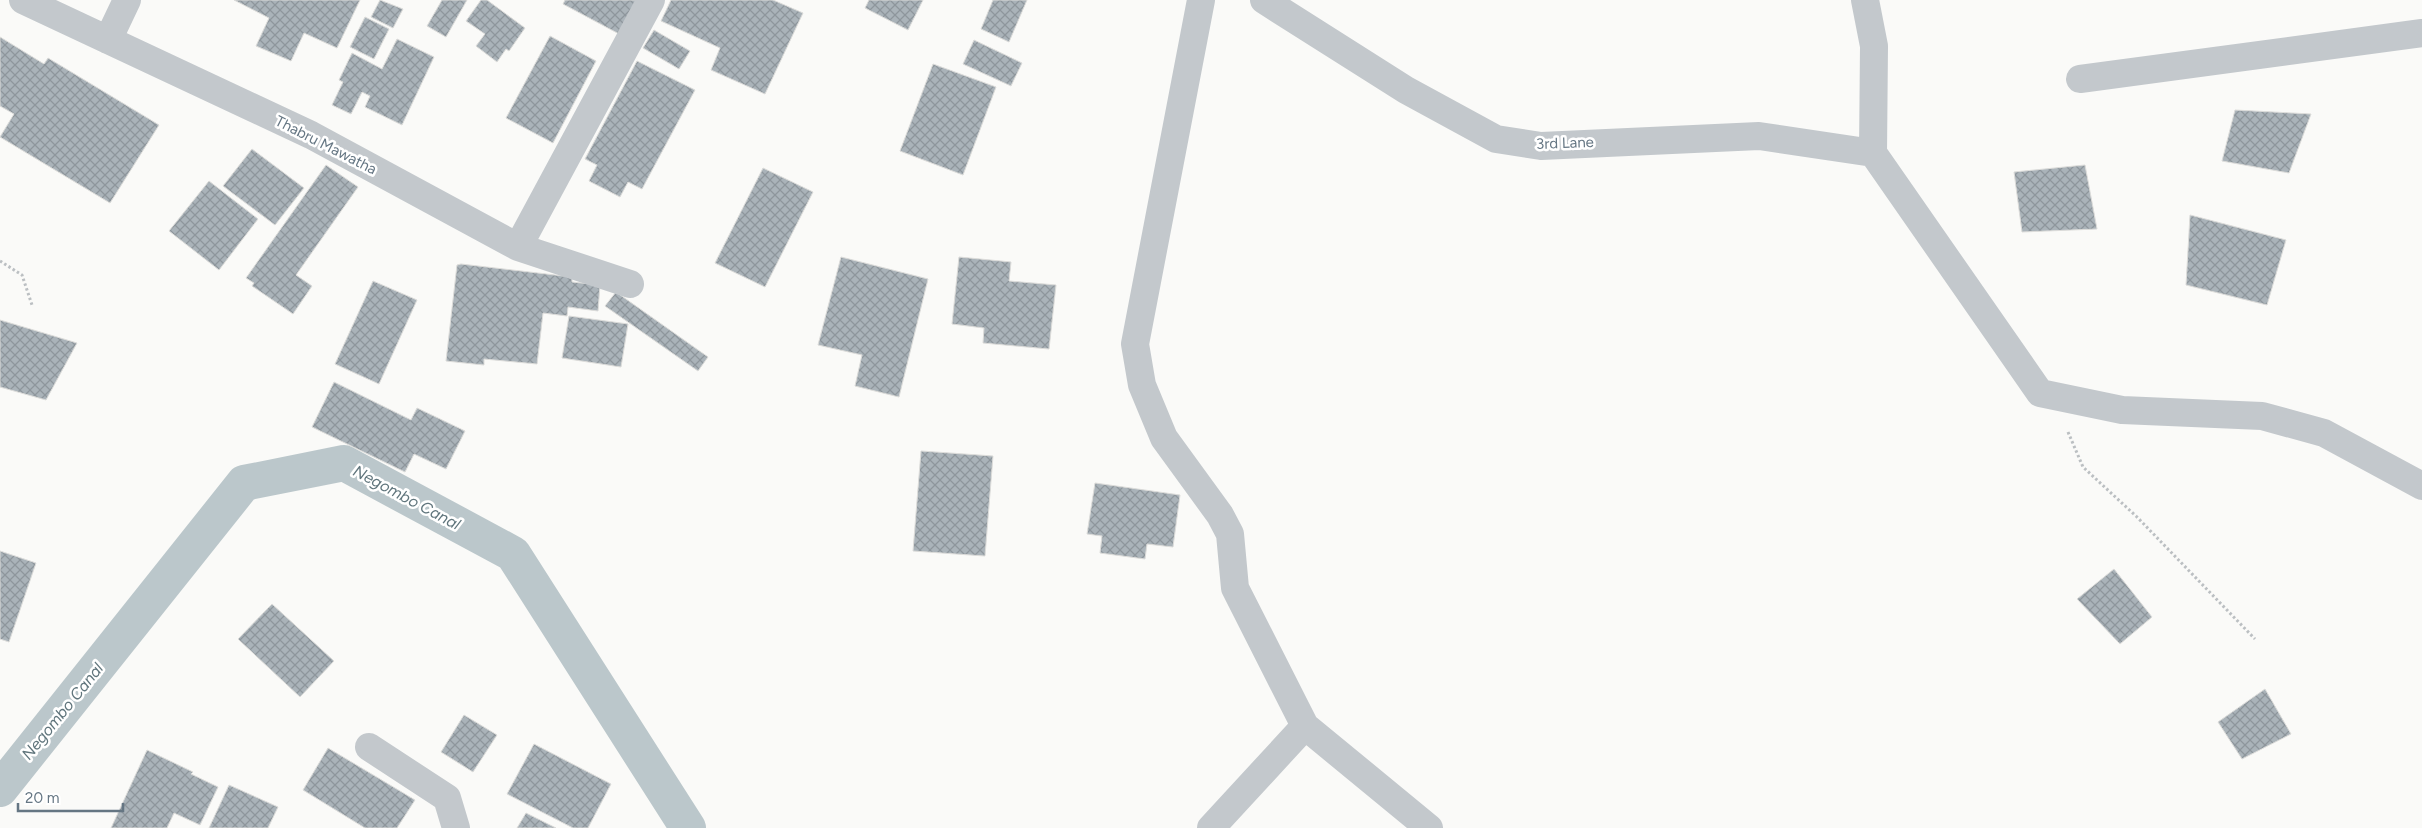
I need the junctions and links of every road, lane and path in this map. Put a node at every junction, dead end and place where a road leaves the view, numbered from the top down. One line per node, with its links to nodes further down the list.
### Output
1 (23, 0): 8 (street, Thabru Mawatha)
2 (127, 0): 8 (street)
3 (651, 0): 11 (street)
4 (1201, 0): 18 (street)
5 (1264, 0): 10 (street, 3rd Lane)
6 (1865, 0): 10 (street)
7 (2422, 33): 9 (street)
8 (108, 40): 11 (street, Thabru Mawatha)
9 (2080, 79)
10 (1873, 153): 16 (street)
11 (518, 247): 13 (street, Thabru Mawatha)
12 (0, 261): 14 (path)
13 (630, 284)
14 (32, 305)
15 (2067, 431): 17 (path)
16 (2422, 486)
17 (2255, 639)
18 (1305, 726): 21 (street); 22 (street)
19 (369, 747): 20 (street)
20 (456, 828)
21 (1211, 828)
22 (1429, 828)

